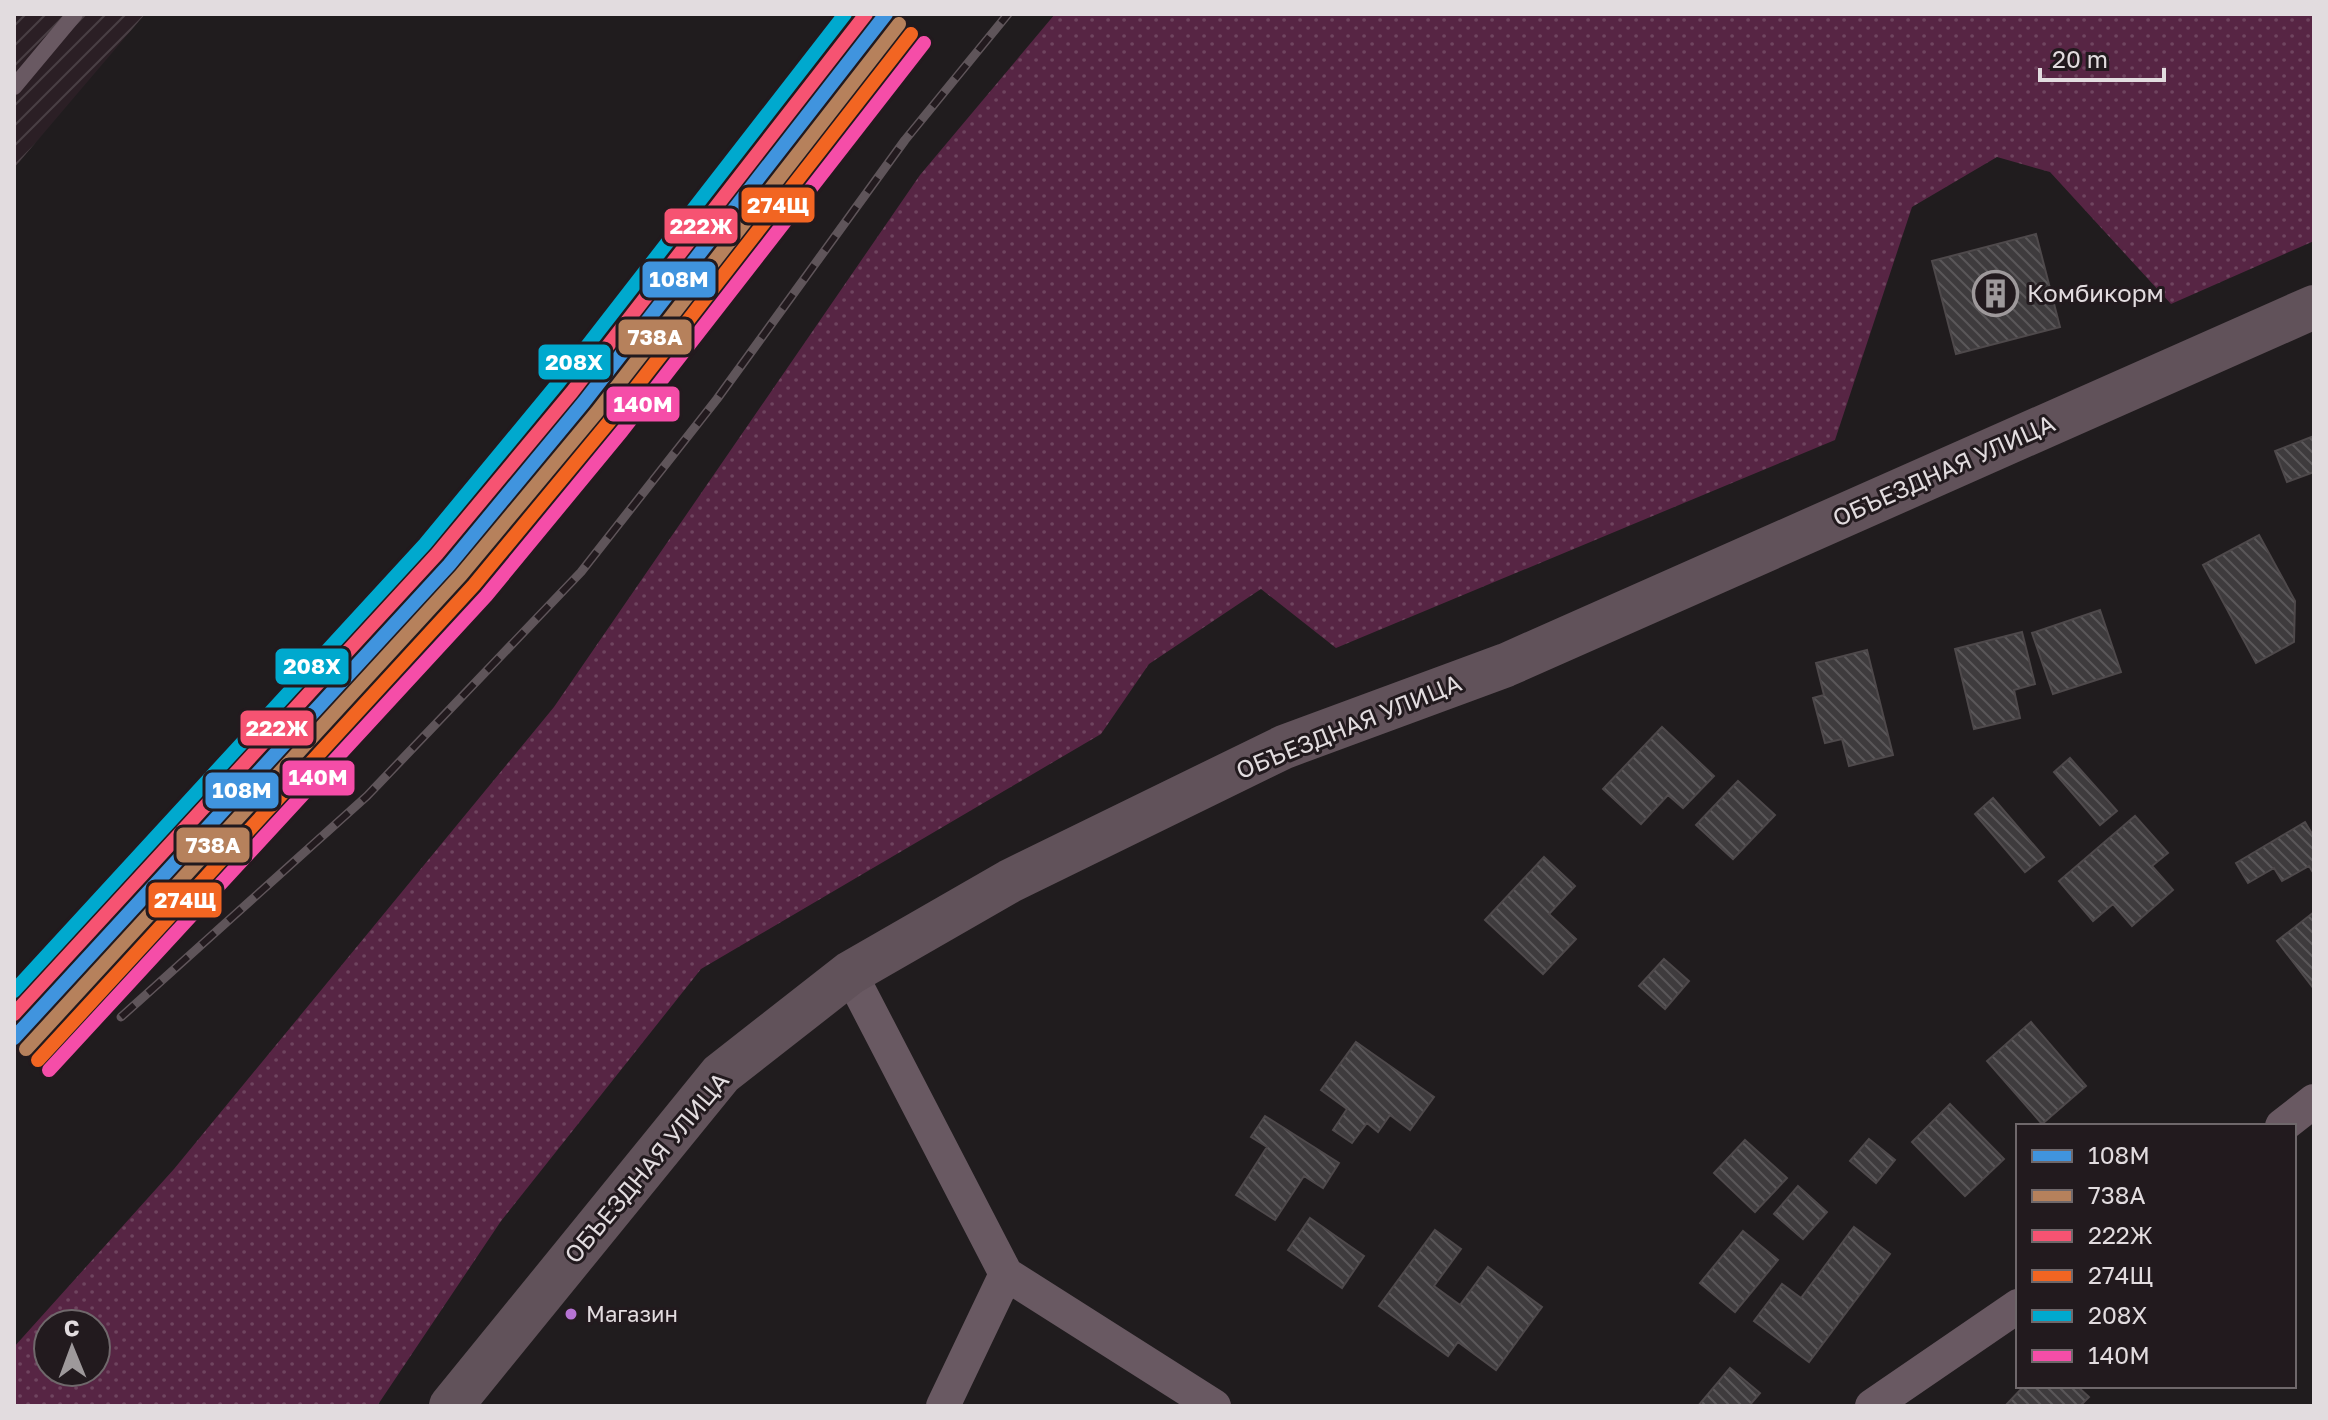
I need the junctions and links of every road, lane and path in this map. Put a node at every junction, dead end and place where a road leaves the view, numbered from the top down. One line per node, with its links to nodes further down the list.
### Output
1 (75, 14): 2 (lane)
2 (14, 87)
3 (2314, 307): 4 (street, ОБЪЕЗДНАЯ УЛИЦА)
4 (850, 973): 5 (street); 7 (street, ОБЪЕЗДНАЯ УЛИЦА)
5 (1006, 1274): 8 (street); 9 (street)
6 (2016, 1307): 10 (street)
7 (451, 1406)
8 (943, 1406)
9 (1214, 1406)
10 (1872, 1406)

